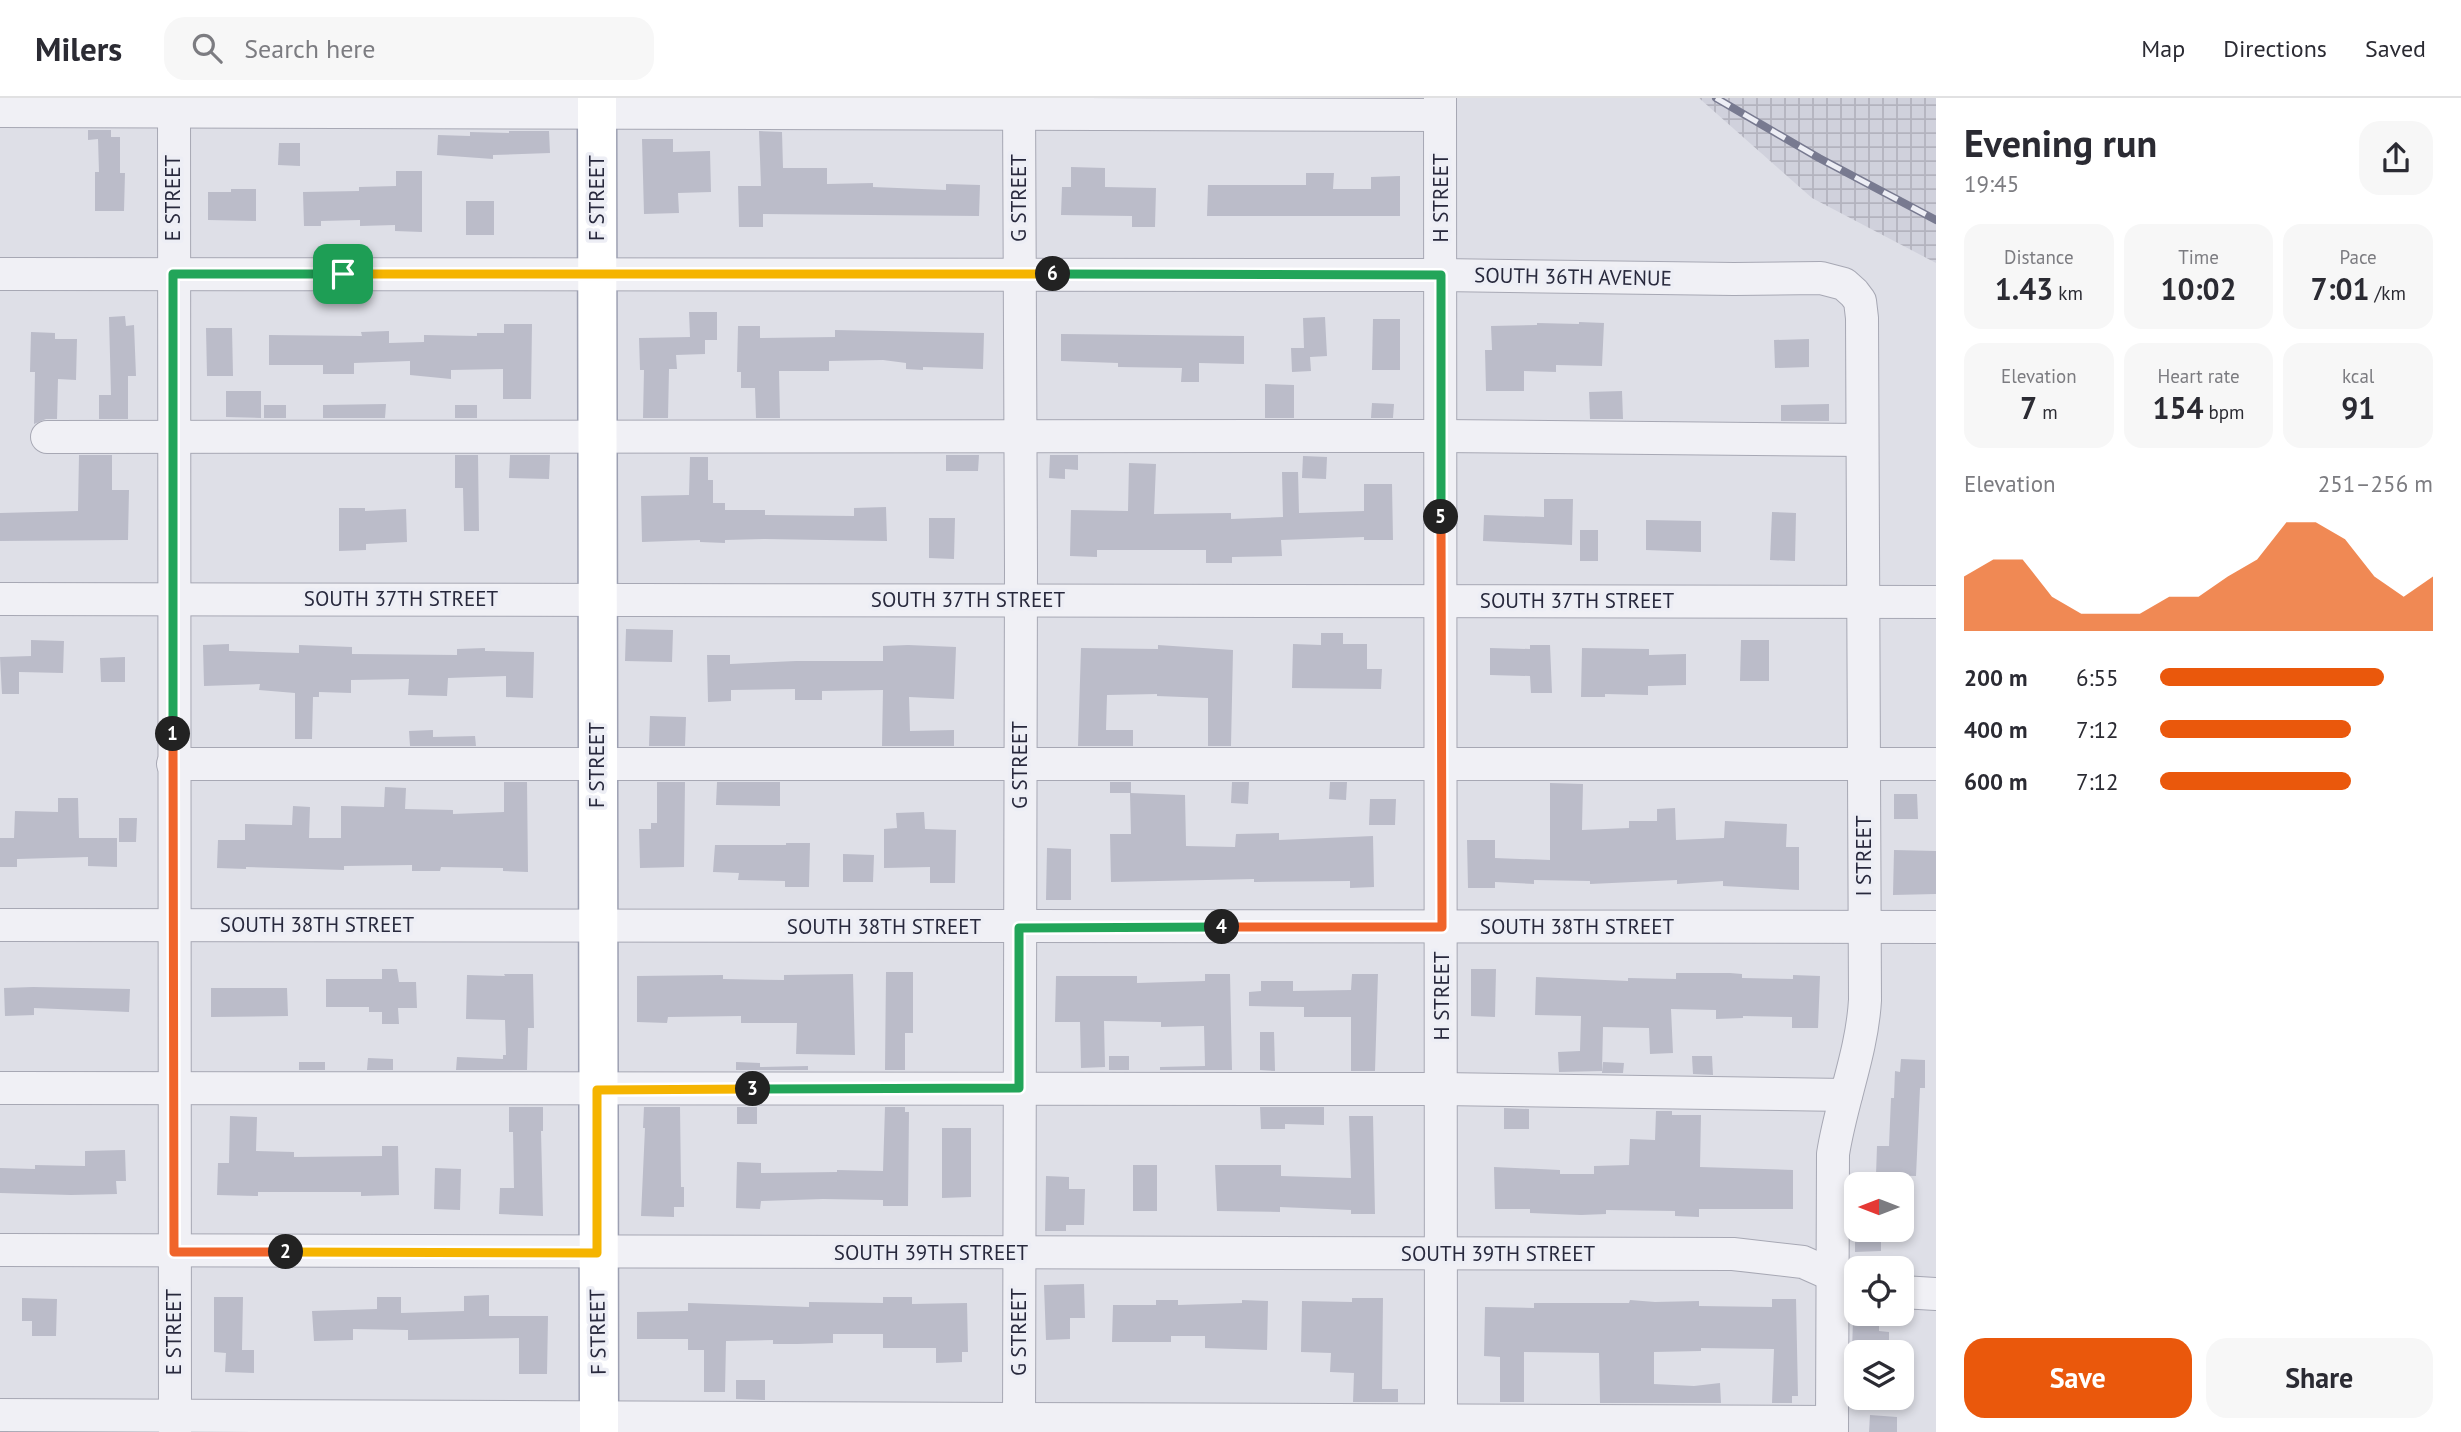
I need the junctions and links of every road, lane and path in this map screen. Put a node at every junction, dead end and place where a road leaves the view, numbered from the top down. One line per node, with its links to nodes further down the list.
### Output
1 (174, 104): 2 (street); 5 (street); 7 (street, E STREET)
2 (597, 105): 3 (street); 8 (main road, F STREET)
3 (1019, 106): 4 (street); 9 (street, G STREET)
4 (1440, 107): 10 (street, H STREET)
5 (0, 111)
6 (0, 274): 7 (street, SOUTH 36TH AVENUE)
7 (173, 274): 8 (street, SOUTH 36TH AVENUE); 15 (street, E STREET)
8 (597, 274): 9 (street, SOUTH 36TH AVENUE); 16 (main road, F STREET)
9 (1019, 274): 10 (street, SOUTH 36TH AVENUE); 12 (street, G STREET)
10 (1441, 275): 11 (street, SOUTH 36TH AVENUE); 13 (street, H STREET)
11 (1844, 284): 17 (street, I STREET)
12 (1020, 436): 13 (street); 16 (street); 21 (street, G STREET)
13 (1441, 436): 17 (street); 22 (street, H STREET)
14 (47, 437): 15 (street)
15 (173, 437): 16 (street); 19 (street, E STREET)
16 (597, 437): 20 (main road, F STREET)
17 (1862, 440): 23 (street, I STREET)
18 (0, 599): 19 (street, SOUTH 37TH STREET)
19 (173, 599): 20 (street, SOUTH 37TH STREET); 26 (street, E STREET)
20 (597, 600): 21 (street, SOUTH 37TH STREET); 25 (main road, F STREET)
21 (1020, 601): 22 (street, SOUTH 37TH STREET); 30 (street, G STREET)
22 (1442, 601): 23 (street, SOUTH 37TH STREET); 29 (street, H STREET)
23 (1864, 601): 24 (street, SOUTH 37TH STREET); 27 (street, I STREET)
24 (1936, 602)
25 (597, 763): 26 (street); 30 (street); 33 (main road, F STREET)
26 (173, 764): 32 (street, E STREET)
27 (1864, 764): 28 (street); 29 (street); 35 (street, I STREET)
28 (1936, 764)
29 (1442, 765): 30 (street); 34 (street, H STREET)
30 (1020, 766): 37 (street, G STREET)
31 (0, 925): 32 (street, SOUTH 38TH STREET)
32 (174, 925): 33 (street, SOUTH 38TH STREET); 41 (street, E STREET)
33 (597, 926): 37 (street, SOUTH 38TH STREET); 42 (main road, F STREET)
34 (1442, 927): 35 (street, SOUTH 38TH STREET); 37 (street, SOUTH 38TH STREET); 40 (street, H STREET)
35 (1864, 927): 36 (street, SOUTH 38TH STREET); 43 (street, I STREET)
36 (1936, 927)
37 (1019, 928): 39 (street, G STREET)
38 (0, 1088): 41 (street)
39 (1019, 1088): 40 (street); 42 (street); 47 (street, G STREET)
40 (1441, 1088): 43 (street); 48 (street, H STREET)
41 (174, 1090): 42 (street); 45 (street, E STREET)
42 (597, 1090): 46 (main road, F STREET)
43 (1846, 1095): 49 (street, I STREET)
44 (0, 1250): 45 (street, SOUTH 39TH STREET)
45 (174, 1252): 46 (street, SOUTH 39TH STREET); 53 (street, E STREET)
46 (597, 1253): 47 (street, SOUTH 39TH STREET); 54 (main road, F STREET)
47 (1019, 1253): 48 (street, SOUTH 39TH STREET); 55 (street, G STREET)
48 (1441, 1254): 49 (street, SOUTH 39TH STREET); 56 (street, H STREET)
49 (1844, 1281): 57 (street, I STREET)
50 (1914, 1293): 51 (street)
51 (1936, 1294)
52 (0, 1415): 53 (street)
53 (175, 1424): 54 (street)
54 (599, 1424): 55 (street)
55 (1019, 1424): 56 (street)
56 (1441, 1425): 57 (street)
57 (1832, 1427)

